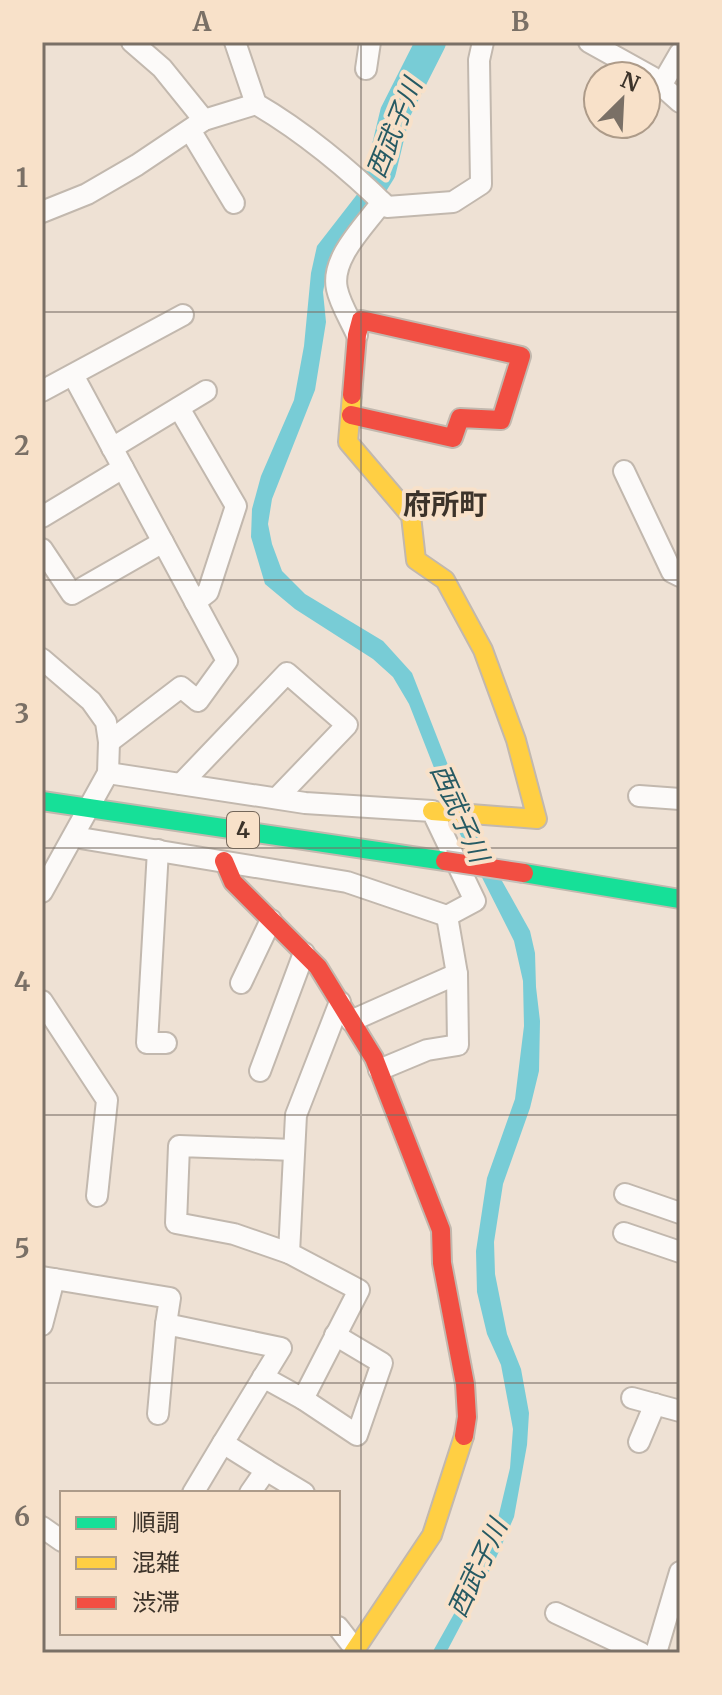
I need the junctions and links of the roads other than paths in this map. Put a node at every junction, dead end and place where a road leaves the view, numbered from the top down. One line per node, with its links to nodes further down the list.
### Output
1 (132, 42): 12 (street)
2 (235, 42): 11 (street)
3 (370, 42): 8 (street)
4 (483, 42): 13 (street)
5 (589, 42): 7 (street)
6 (680, 53): 9 (street)
7 (620, 60)
8 (366, 69)
9 (662, 84): 10 (street)
10 (680, 102)
11 (256, 104): 12 (street); 13 (street)
12 (197, 125): 14 (street); 15 (street)
13 (382, 202): 17 (street)
14 (234, 203)
15 (42, 212)
16 (183, 315): 18 (street)
17 (357, 335): 22 (street); 22 (street)
18 (73, 375): 19 (street); 23 (street)
19 (42, 391)
20 (206, 391): 21 (street)
21 (179, 408): 23 (street); 30 (street)
22 (351, 415): 40 (street)
23 (112, 448): 24 (street)
24 (123, 468): 26 (street); 27 (street)
25 (624, 471): 29 (street)
26 (42, 517)
27 (163, 542): 28 (street); 30 (street)
28 (42, 549)
29 (680, 576)
30 (195, 602): 32 (street)
31 (42, 659): 32 (street)
32 (109, 742): 33 (street)
33 (108, 773): 34 (street); 39 (street)
34 (181, 784): 36 (street); 36 (street)
35 (639, 796): 37 (street)
36 (277, 798): 40 (street)
37 (680, 799)
38 (42, 801): 39 (street, 4)
39 (89, 806): 41 (street); 45 (street, 4, bridge)
40 (432, 811): 46 (street)
41 (74, 837): 42 (street); 44 (street)
42 (158, 850): 43 (street); 54 (street)
43 (224, 861): 46 (street); 47 (street)
44 (42, 892)
45 (680, 899)
46 (447, 916): 49 (street)
47 (271, 920): 48 (street); 50 (street)
48 (304, 953): 52 (street); 56 (street)
49 (457, 974): 53 (street); 55 (street)
50 (241, 983)
51 (42, 1001): 59 (street)
52 (340, 1002): 53 (street); 57 (street)
53 (351, 1021): 55 (street)
54 (166, 1043)
55 (379, 1070): 86 (street)
56 (260, 1071)
57 (294, 1150): 63 (street); 63 (street)
58 (625, 1194): 60 (street)
59 (97, 1196)
60 (680, 1213)
61 (624, 1233): 62 (street)
62 (680, 1252)
63 (289, 1253): 67 (street)
64 (48, 1278): 65 (street); 66 (street)
65 (166, 1324): 68 (street); 73 (street)
66 (42, 1325)
67 (335, 1335): 70 (street); 70 (street)
68 (263, 1377): 70 (street); 75 (street)
69 (632, 1398): 71 (street)
70 (303, 1399)
71 (655, 1404): 72 (street); 74 (street)
72 (680, 1411)
73 (158, 1414)
74 (639, 1442)
75 (223, 1443): 76 (street); 77 (street)
76 (266, 1470): 78 (street); 79 (street)
77 (194, 1491)
78 (251, 1491)
79 (301, 1491)
80 (42, 1527): 81 (street)
81 (60, 1540)
82 (680, 1572): 84 (street)
83 (556, 1613): 87 (street)
84 (672, 1628): 88 (street)
85 (340, 1630): 86 (street)
86 (354, 1651)
87 (641, 1653)
88 (656, 1653)

